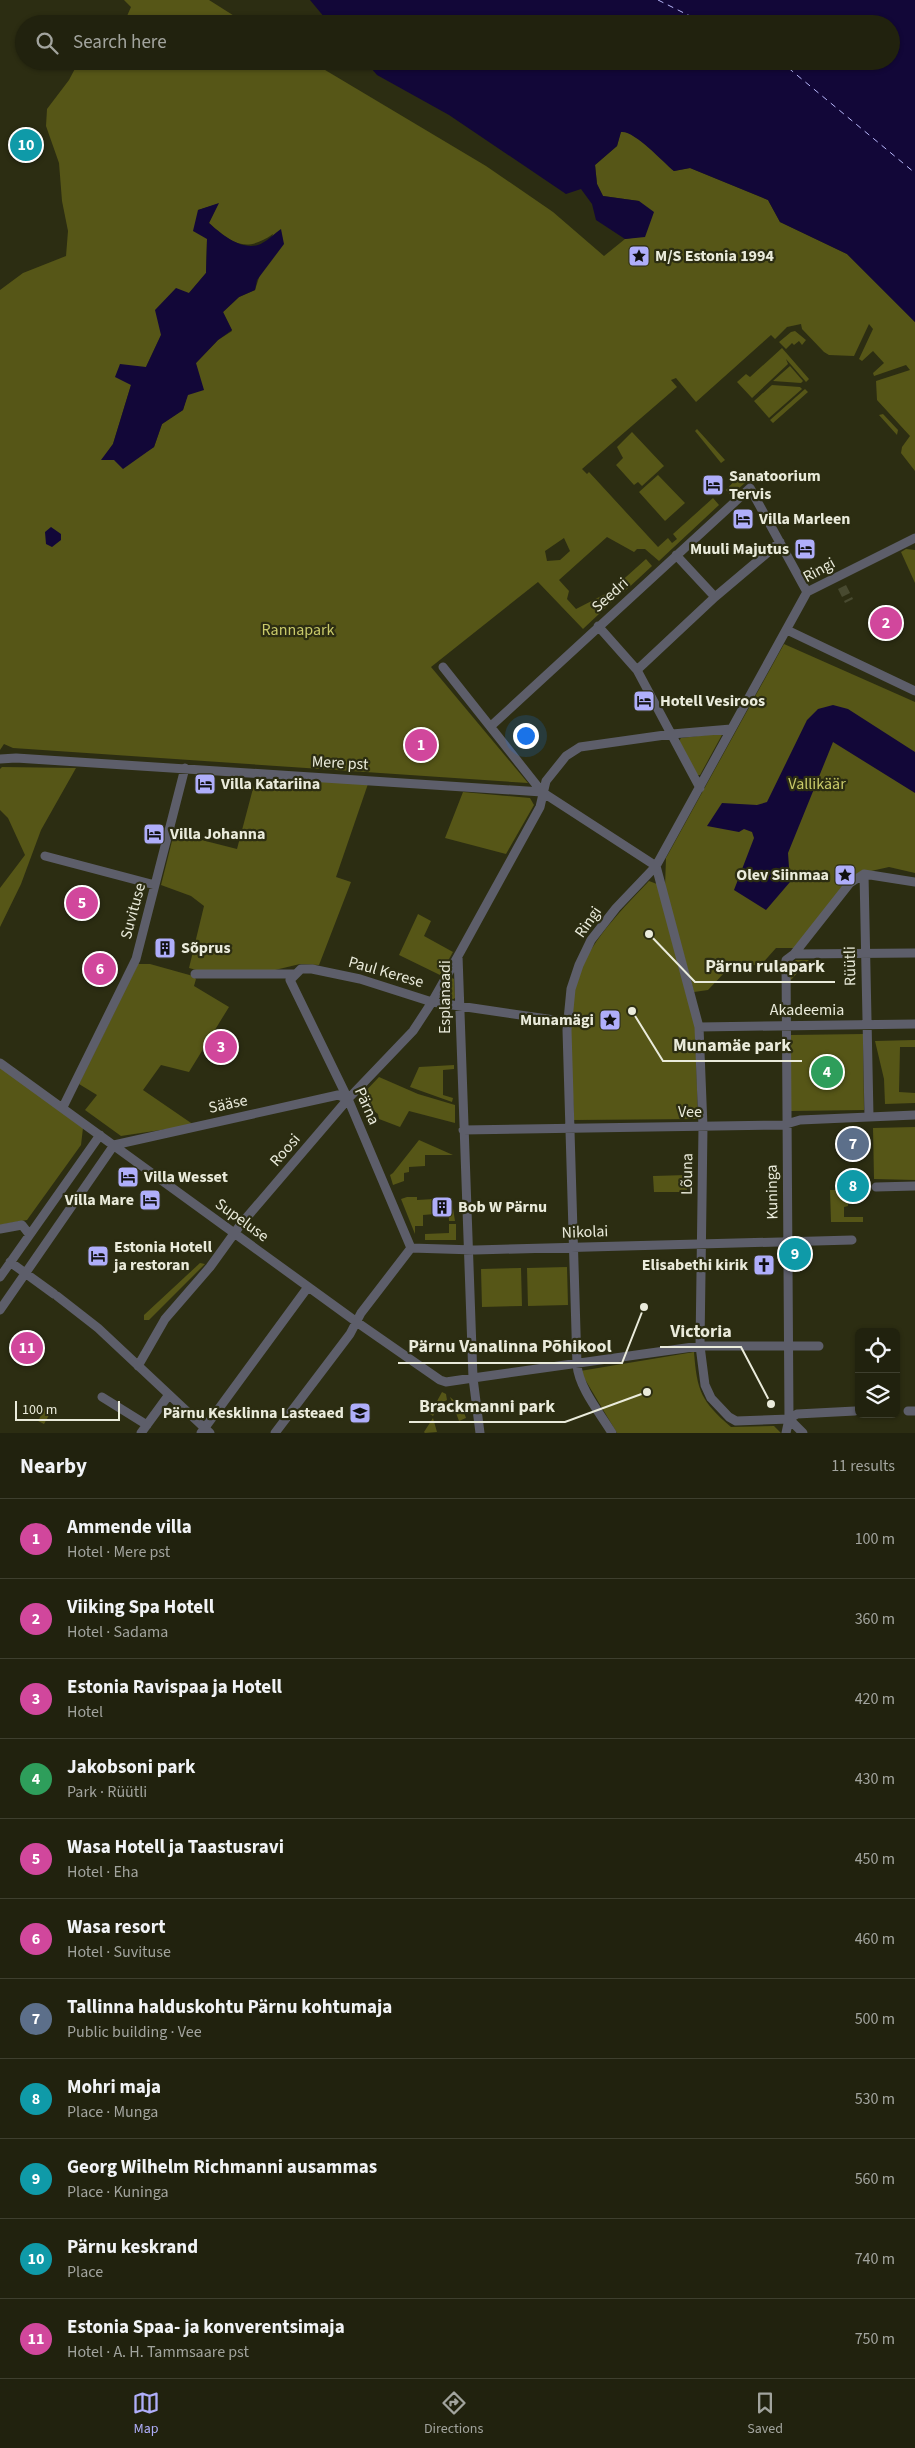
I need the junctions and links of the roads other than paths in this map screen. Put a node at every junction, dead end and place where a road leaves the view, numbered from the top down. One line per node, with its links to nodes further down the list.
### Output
1 (915, 538): 4 (street, Ringi)
2 (780, 542): 3 (street, Seedri); 4 (street); 5 (street)
3 (676, 555): 5 (street); 6 (street, Seedri)
4 (807, 592): 7 (street, Ringi)
5 (715, 597): 9 (street)
6 (598, 626): 9 (street); 11 (street, Seedri)
7 (787, 630): 10 (street); 12 (street, Ringi)
8 (443, 667): 11 (street)
9 (637, 670): 13 (street)
10 (915, 691)
11 (491, 726): 17 (street)
12 (731, 729): 13 (street, Esplanaadi); 16 (street, Ringi)
13 (672, 734): 16 (street); 17 (street, Esplanaadi)
14 (0, 759): 15 (street, Mere pst)
15 (185, 768): 17 (street, Mere pst); 22 (street, Suvituse)
16 (700, 788): 19 (street, Ringi)
17 (542, 792): 19 (street, Mere pst); 26 (street, Esplanaadi)
18 (45, 856): 22 (street)
19 (656, 866): 31 (street, Ringi); 35 (street, Lõuna)
20 (864, 874): 21 (street); 24 (street); 25 (street, Rüütli)
21 (915, 882)
22 (155, 885): 38 (street, Suvituse)
23 (915, 953): 25 (street)
24 (794, 954): 25 (street); 33 (street, Kuninga)
25 (865, 954): 34 (street, Rüütli)
26 (458, 956): 29 (street, Roosi); 30 (street, Esplanaadi)
27 (195, 974): 28 (street, Paul Kerese)
28 (293, 977): 29 (street, Paul Kerese); 37 (street, Pärna)
29 (432, 1002): 30 (street, Paul Kerese); 37 (street, Roosi)
30 (459, 1006): 31 (street, Paul Kerese); 44 (street, Esplanaadi)
31 (568, 1022): 43 (street, Ringi)
32 (915, 1024): 34 (street, Akadeemia)
33 (785, 1025): 34 (street, Akadeemia); 35 (street, Akadeemia); 41 (street, Kuninga)
34 (866, 1025): 40 (street, Rüütli)
35 (699, 1027): 42 (street, Lõuna)
36 (0, 1063): 38 (street, Supeluse)
37 (348, 1099): 46 (street, Sääse); 50 (street, Roosi); 56 (street, Pärna)
38 (63, 1107): 45 (street, Supeluse)
39 (915, 1115): 40 (street, Vee)
40 (869, 1116): 41 (street, Vee)
41 (786, 1125): 42 (street, Vee); 54 (street, Kuninga)
42 (703, 1127): 43 (street, Vee); 53 (street, Lõuna)
43 (571, 1128): 44 (street, Vee); 55 (street, Ringi)
44 (463, 1130): 57 (street, Esplanaadi)
45 (100, 1135): 46 (street, Supeluse); 51 (street)
46 (114, 1145): 50 (street, Supeluse); 59 (street)
47 (915, 1186): 48 (street)
48 (876, 1187)
49 (0, 1228): 51 (street)
50 (235, 1232): 61 (street, Supeluse); 68 (street, Roosi)
51 (29, 1234): 58 (street)
52 (852, 1240): 54 (street, Nikolai)
53 (700, 1243): 54 (street, Nikolai); 55 (street, Nikolai); 64 (street, Lõuna)
54 (787, 1243): 65 (street, Kuninga)
55 (574, 1247): 57 (street, Nikolai); 67 (street, Ringi)
56 (412, 1248): 57 (street, Nikolai); 63 (street)
57 (469, 1250): 69 (street, Esplanaadi)
58 (10, 1262): 59 (street); 60 (street)
59 (24, 1272): 62 (street); 68 (street)
60 (0, 1277)
61 (308, 1287): 63 (street, Supeluse); 75 (street)
62 (0, 1310)
63 (358, 1323): 69 (street, Supeluse); 77 (street)
64 (700, 1346): 65 (street, Supeluse); 67 (street, Supeluse); 73 (street, Lõuna)
65 (788, 1346): 66 (street, Supeluse); 73 (street, Kuninga)
66 (819, 1346)
67 (577, 1365): 69 (street, Supeluse); 79 (street, Ringi)
68 (138, 1366): 70 (street)
69 (473, 1378): 78 (street, Esplanaadi)
70 (168, 1396): 74 (street); 75 (street)
71 (102, 1397): 74 (street)
72 (855, 1411): 73 (street, Lõuna)
73 (789, 1419): 80 (street, Kuninga); 81 (street)
74 (147, 1425): 76 (street)
75 (205, 1432)
76 (141, 1433)
77 (275, 1433)
78 (480, 1433)
79 (612, 1433)
80 (786, 1433)
81 (804, 1433)

